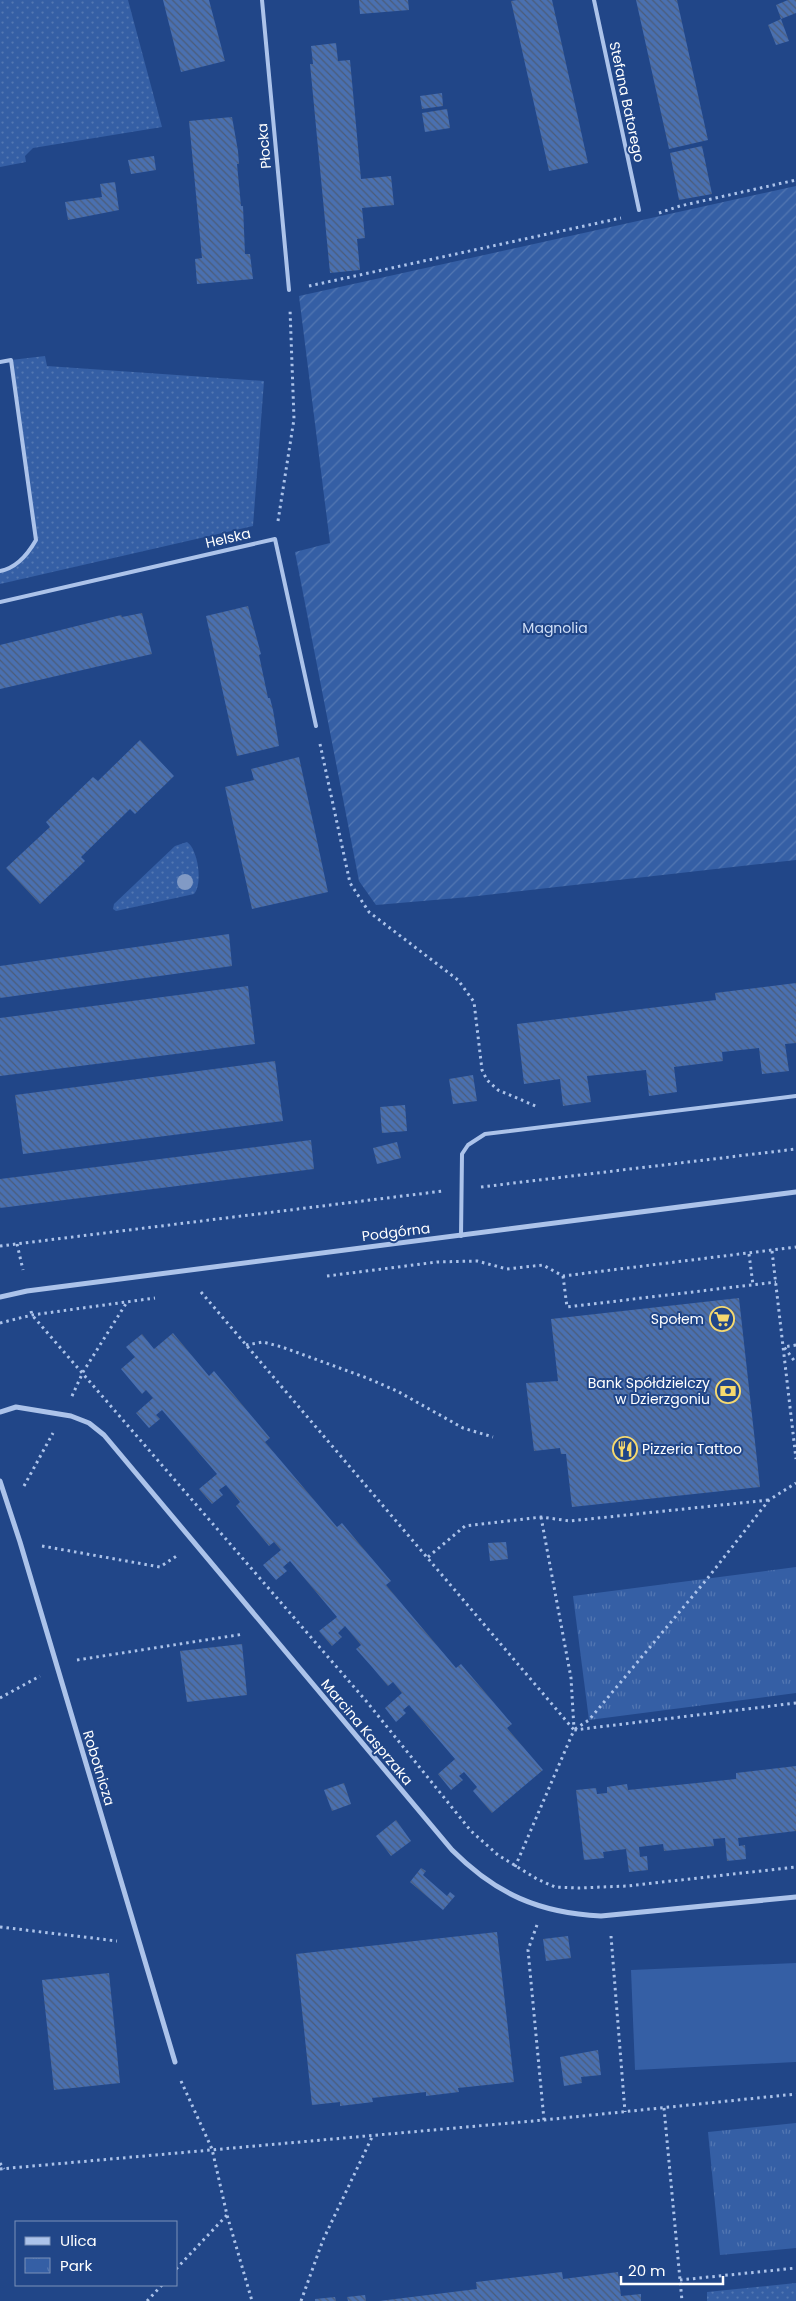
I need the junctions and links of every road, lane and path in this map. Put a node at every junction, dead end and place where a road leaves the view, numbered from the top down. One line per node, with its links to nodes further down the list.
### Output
1 (262, 0): 7 (lane, Płocka)
2 (594, 0): 4 (lane, Stefana Batorego)
3 (796, 180): 5 (path)
4 (639, 210)
5 (658, 213)
6 (630, 216): 7 (path)
7 (289, 290): 9 (path)
8 (0, 362): 10 (lane)
9 (275, 539): 11 (lane, Helska); 12 (lane)
10 (0, 571)
11 (0, 602)
12 (316, 726): 13 (path)
13 (480, 1058)
14 (796, 1096): 16 (lane)
15 (796, 1148): 16 (path)
16 (462, 1189): 18 (lane); 19 (path)
17 (796, 1192): 18 (street, Podgórna)
18 (461, 1236): 30 (street, Podgórna)
19 (0, 1246)
20 (796, 1248): 21 (path)
21 (772, 1251): 22 (path); 25 (path)
22 (749, 1254): 23 (path); 26 (path)
23 (563, 1276): 24 (path); 26 (path)
24 (319, 1277)
25 (776, 1282): 26 (path); 36 (path)
26 (753, 1285)
27 (210, 1290): 28 (path)
28 (201, 1292): 29 (path); 34 (path)
29 (192, 1293)
30 (0, 1297)
31 (164, 1297): 32 (path)
32 (32, 1315): 33 (path); 53 (path)
33 (0, 1323)
34 (246, 1345): 39 (path); 47 (path)
35 (796, 1345): 36 (path)
36 (784, 1347): 37 (path); 40 (path)
37 (796, 1363)
38 (0, 1412): 46 (street, Marcina Kasprzaka)
39 (493, 1437)
40 (796, 1459)
41 (0, 1481): 45 (street, Robotnicza)
42 (796, 1483): 43 (path)
43 (769, 1500): 44 (path); 52 (path)
44 (541, 1517): 47 (path); 52 (path)
45 (20, 1542): 46 (path); 49 (street, Robotnicza)
46 (195, 1544): 48 (street, Marcina Kasprzaka)
47 (428, 1558): 52 (path)
48 (266, 1630): 49 (path); 56 (street, Marcina Kasprzaka)
49 (57, 1665): 50 (path); 59 (street, Robotnicza)
50 (0, 1698)
51 (796, 1703): 52 (path)
52 (574, 1730): 53 (path)
53 (515, 1867): 54 (path)
54 (796, 1867)
55 (796, 1897): 56 (street, Marcina Kasprzaka)
56 (610, 1915): 63 (path)
57 (0, 1927): 59 (path)
58 (536, 1928): 64 (path)
59 (140, 1944): 60 (street, Robotnicza)
60 (175, 2062): 66 (path)
61 (796, 2094): 62 (path)
62 (664, 2108): 63 (path); 72 (path)
63 (625, 2112): 64 (path)
64 (544, 2120): 65 (path)
65 (373, 2135): 66 (path); 76 (path)
66 (212, 2149): 68 (path); 69 (path)
67 (0, 2163): 68 (path)
68 (2, 2169)
69 (227, 2215): 70 (path); 75 (path)
70 (178, 2267)
71 (796, 2268): 72 (path)
72 (680, 2280): 77 (path)
73 (161, 2286): 74 (path)
74 (147, 2301)
75 (252, 2301)
76 (301, 2301)
77 (682, 2301)

